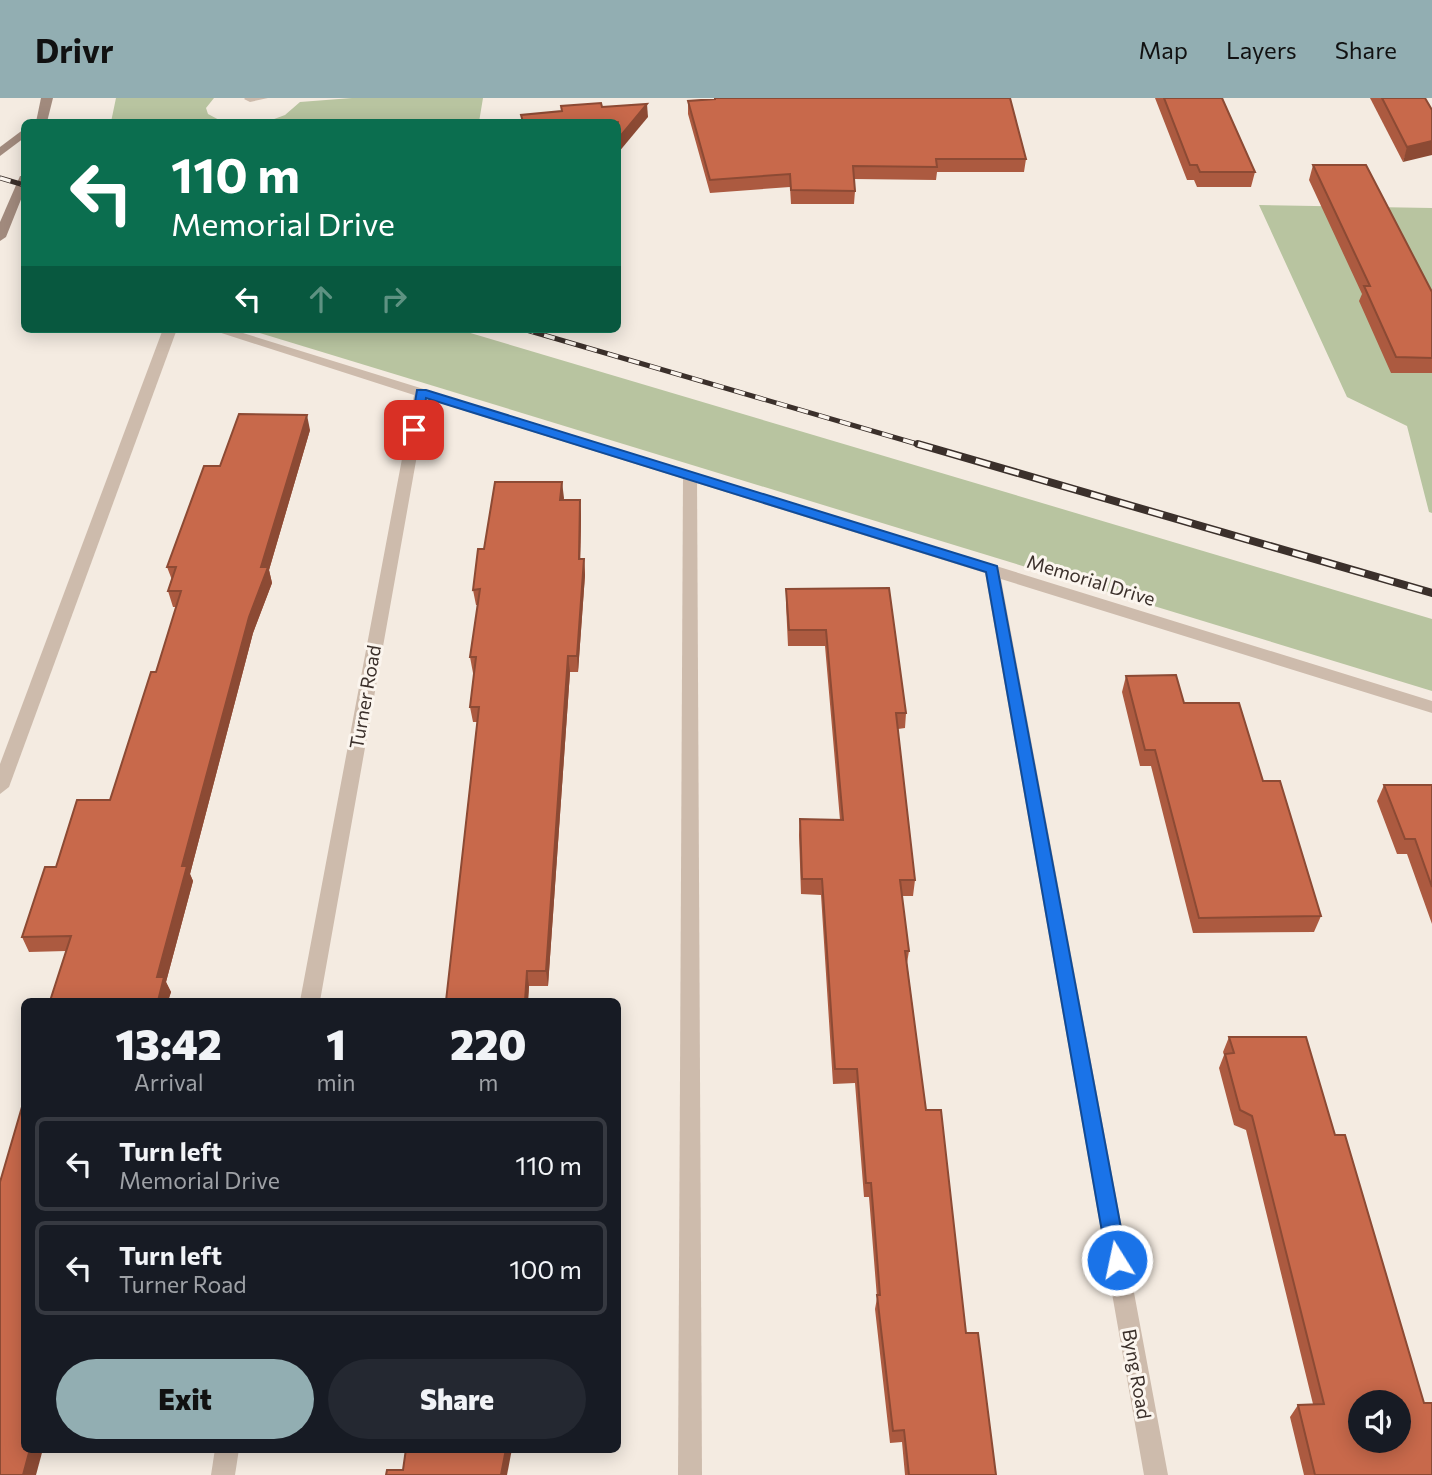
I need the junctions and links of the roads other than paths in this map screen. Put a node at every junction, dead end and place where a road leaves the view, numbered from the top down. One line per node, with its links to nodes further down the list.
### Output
1 (47, 98): 2 (main road)
2 (41, 119)
3 (21, 135): 4 (main road)
4 (0, 153)
5 (21, 186): 6 (main road)
6 (0, 237)
7 (169, 333): 13 (street)
8 (229, 333): 9 (street, Memorial Drive)
9 (421, 393): 10 (street, Memorial Drive); 14 (street, Turner Road)
10 (690, 476): 11 (street, Memorial Drive); 17 (street)
11 (992, 570): 12 (street, Memorial Drive); 18 (street, Byng Road)
12 (1432, 707)
13 (0, 787)
14 (311, 998)
15 (226, 1453): 16 (street)
16 (223, 1475)
17 (690, 1475)
18 (1156, 1475)

